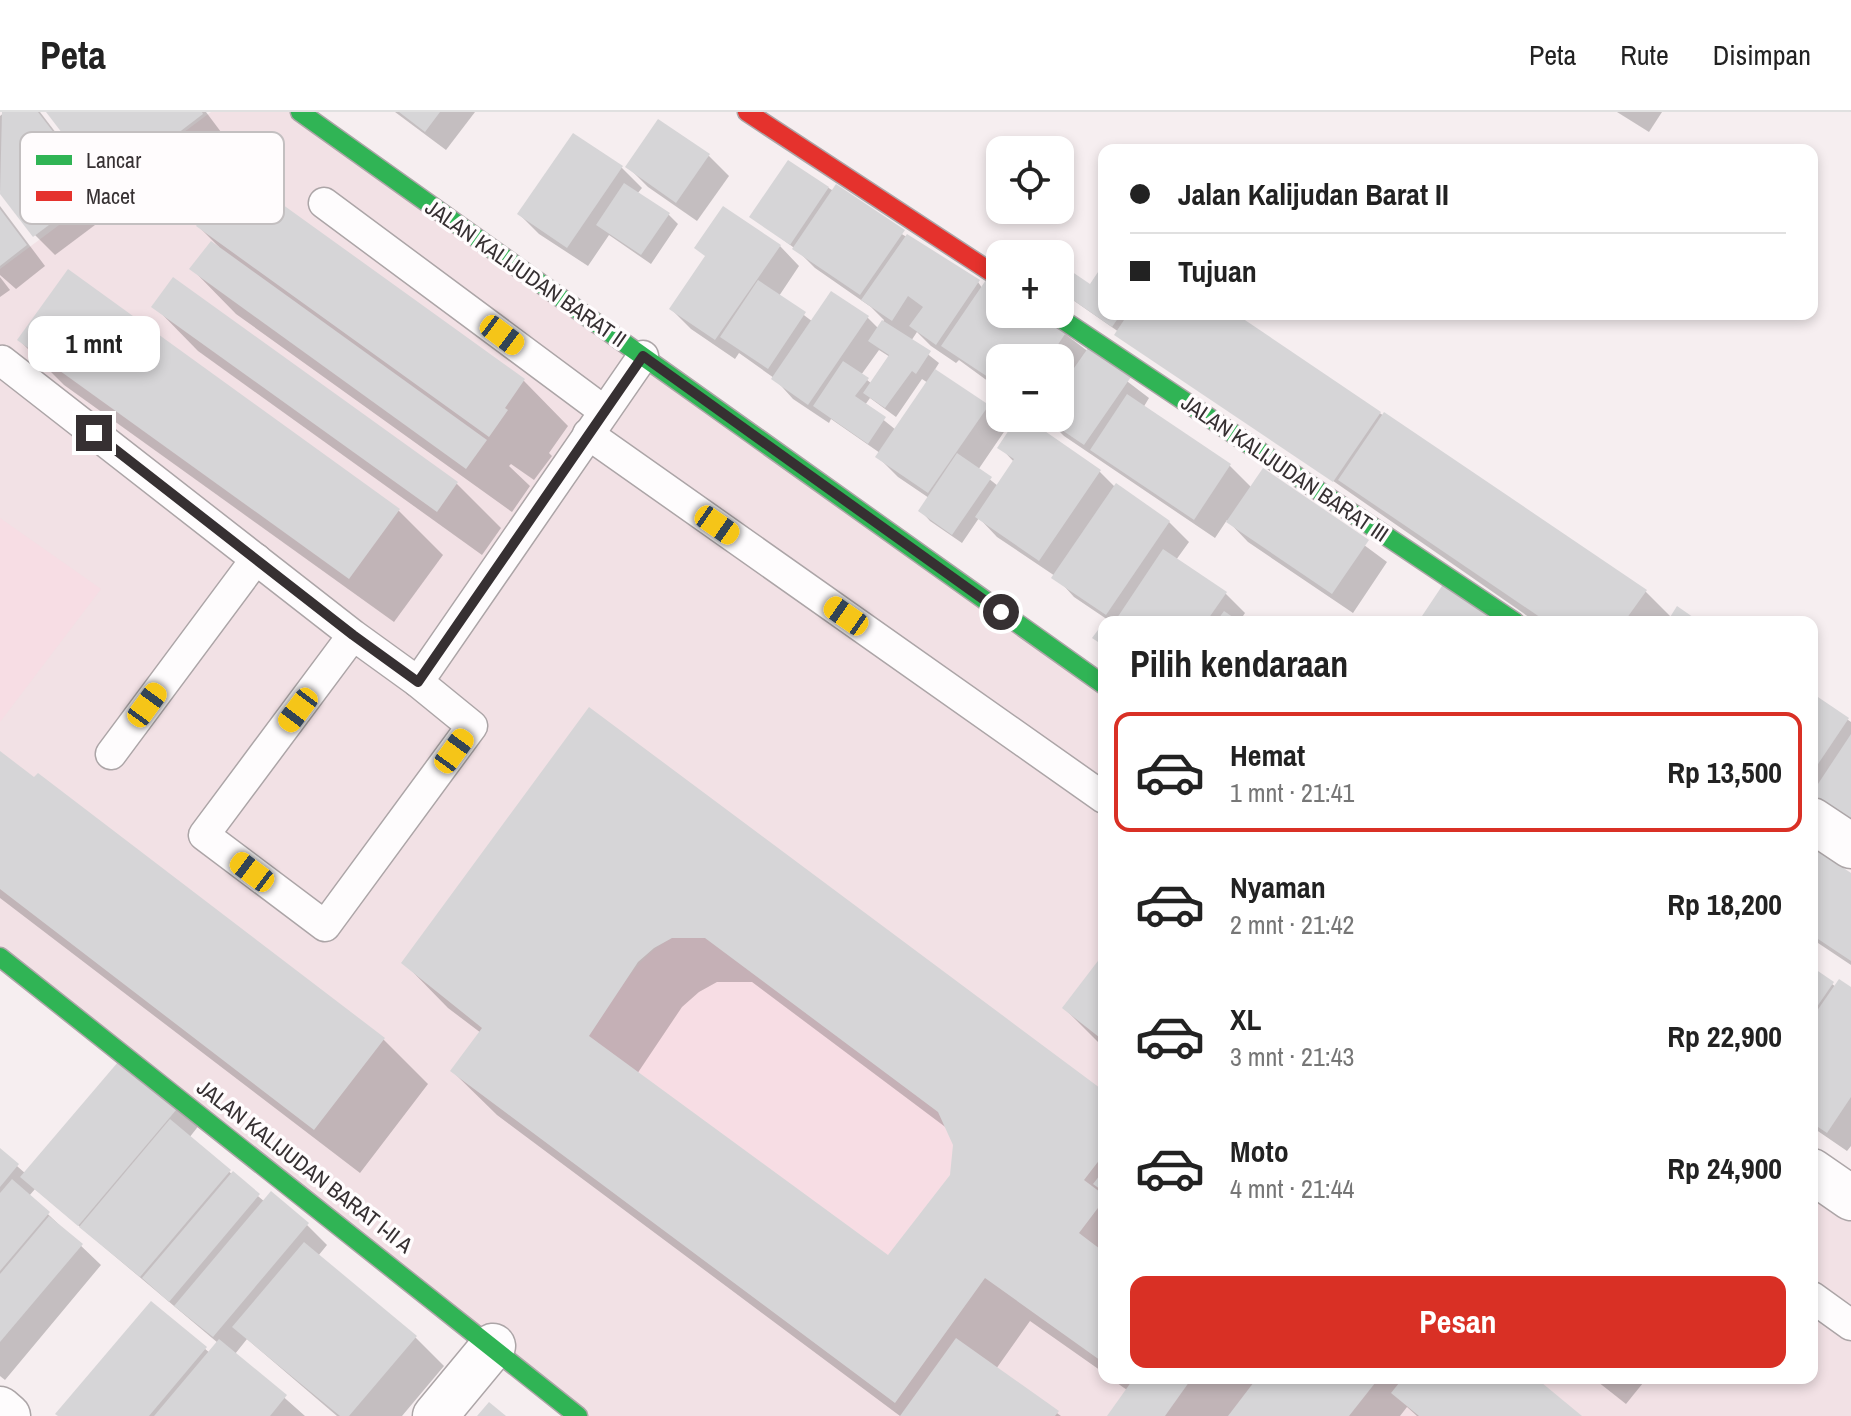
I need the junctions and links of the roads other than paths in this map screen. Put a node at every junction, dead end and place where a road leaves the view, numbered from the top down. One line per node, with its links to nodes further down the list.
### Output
1 (300, 112): 6 (street, JALAN KALIJUDAN BARAT II)
2 (747, 112): 4 (street)
3 (324, 203): 8 (lane)
4 (986, 269)
5 (1074, 327): 10 (street, JALAN KALIJUDAN BARAT III)
6 (643, 356): 8 (lane); 12 (street, JALAN KALIJUDAN BARAT II)
7 (0, 362): 9 (lane)
8 (596, 422): 13 (lane); 15 (lane)
9 (256, 559): 11 (lane); 14 (lane)
10 (1506, 616)
11 (353, 635): 13 (lane); 13 (lane)
12 (1098, 681)
13 (418, 682)
14 (111, 754)
15 (1098, 794)
16 (1818, 824): 17 (street)
17 (1851, 846)
18 (0, 957): 23 (street, JALAN KALIJUDAN BARAT I-II A)
19 (1818, 1175): 20 (street)
20 (1851, 1198)
21 (1818, 1301): 22 (lane)
22 (1851, 1325)
23 (493, 1346): 26 (street); 27 (street, JALAN KALIJUDAN BARAT I-II A)
24 (0, 1409): 25 (street)
25 (8, 1416)
26 (435, 1416)
27 (578, 1416)

